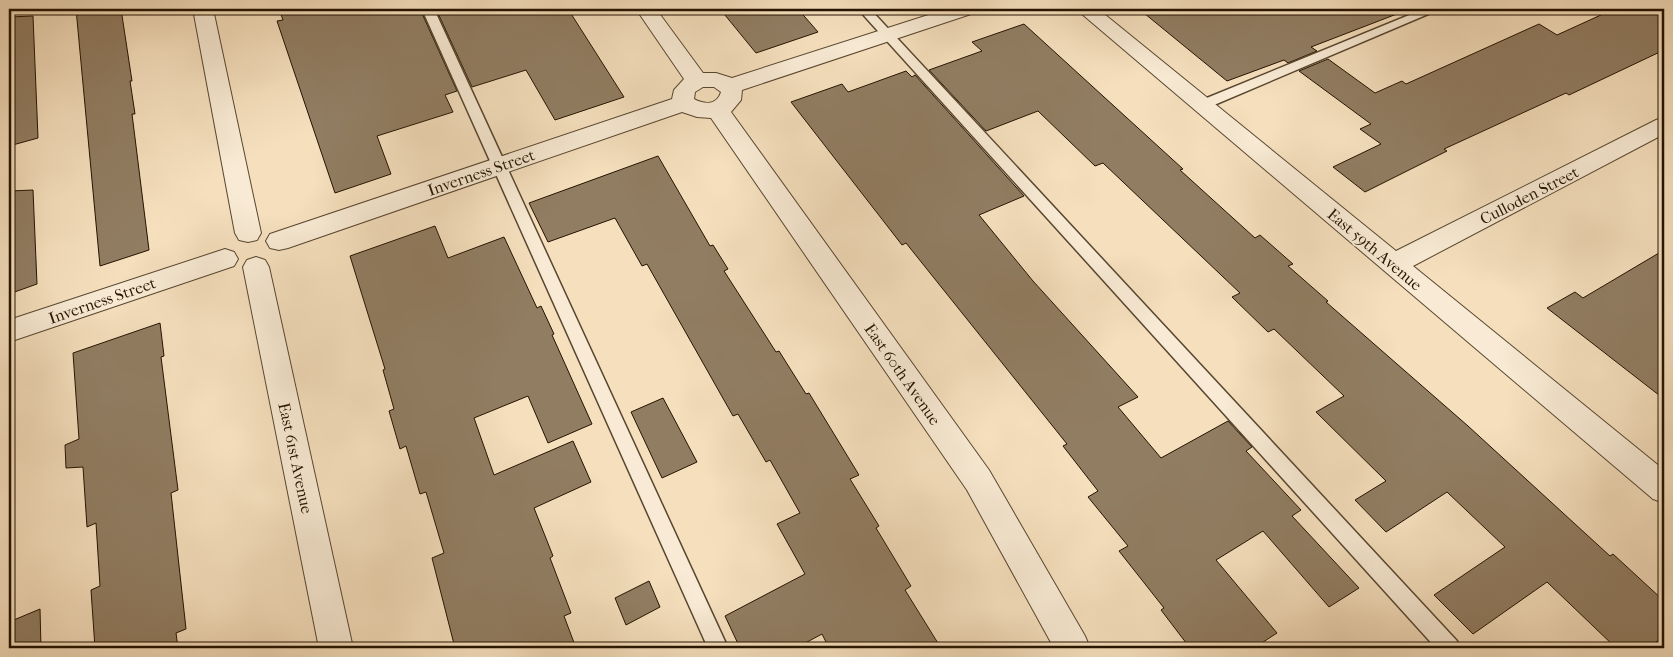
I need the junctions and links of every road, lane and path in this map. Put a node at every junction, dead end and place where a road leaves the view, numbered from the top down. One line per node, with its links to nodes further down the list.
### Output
1 (203, 9): 15 (street)
2 (428, 9): 14 (lane)
3 (646, 9): 9 (street)
4 (864, 9): 8 (lane)
5 (968, 9): 8 (street)
6 (1086, 9): 12 (street, East 59th Avenue)
7 (1434, 9): 12 (lane)
8 (889, 35): 10 (street); 25 (lane)
9 (696, 81): 10 (street); 11 (street)
10 (723, 98): 11 (street); 24 (street, East 60th Avenue)
11 (684, 103): 14 (street, Inverness Street)
12 (1202, 105): 18 (street, East 59th Avenue)
13 (1664, 126): 18 (street, Culloden Street)
14 (500, 165): 16 (street, Inverness Street); 23 (lane)
15 (248, 233): 16 (street); 17 (street)
16 (279, 241): 19 (street)
17 (225, 259): 19 (street); 20 (street, Inverness Street)
18 (1394, 264): 21 (street, East 59th Avenue)
19 (256, 267): 22 (street, East 61st Avenue)
20 (9, 331)
21 (1664, 489)
22 (336, 648)
23 (718, 648)
24 (1073, 648)
25 (1450, 648)

